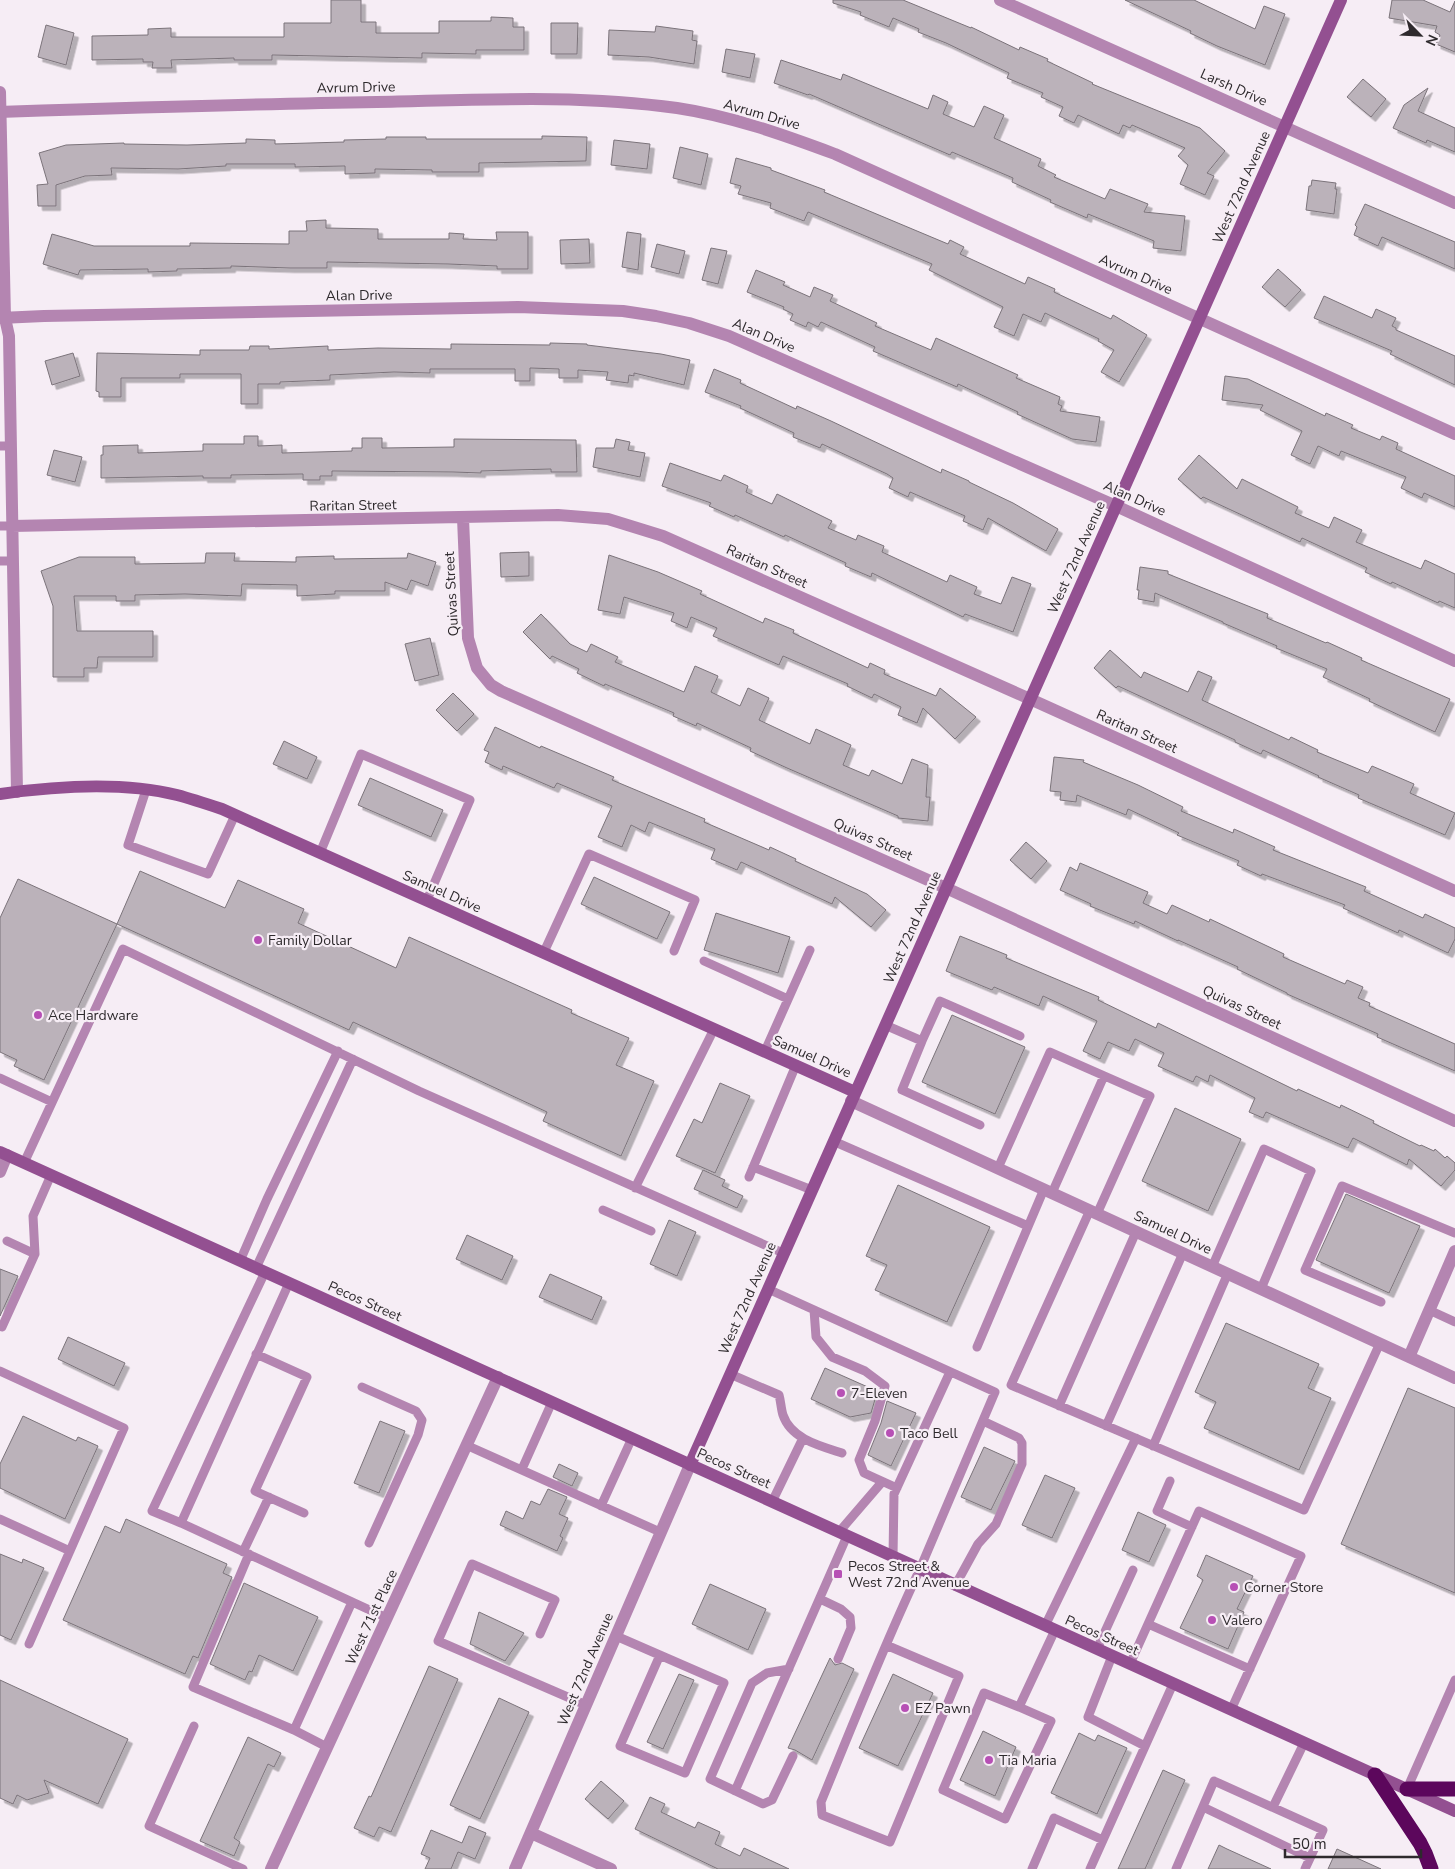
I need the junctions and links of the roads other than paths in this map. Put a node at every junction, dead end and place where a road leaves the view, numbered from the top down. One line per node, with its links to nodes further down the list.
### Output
1 (1000, 0): 5 (street, Larsh Drive)
2 (1341, 0): 5 (main road, West 72nd Avenue)
3 (0, 92): 4 (street)
4 (0, 112): 7 (street); 8 (street, Avrum Drive)
5 (1285, 126): 6 (street, Larsh Drive); 8 (main road, West 72nd Avenue)
6 (1455, 203)
7 (3, 318): 10 (street); 11 (street, Alan Drive)
8 (1199, 319): 9 (street, Avrum Drive); 11 (main road, West 72nd Avenue)
9 (1455, 434)
10 (6, 446): 13 (street)
11 (1116, 506): 16 (street, Alan Drive); 17 (main road, West 72nd Avenue)
12 (463, 518): 13 (street, Raritan Street); 17 (street, Raritan Street); 23 (street, Quivas Street)
13 (6, 526): 15 (street)
14 (0, 561): 15 (lane)
15 (13, 561): 19 (street)
16 (1455, 661)
17 (1030, 699): 23 (main road, West 72nd Avenue); 24 (street, Raritan Street)
18 (146, 790): 19 (main road, Samuel Drive); 21 (main road, Samuel Drive); 21 (lane)
19 (17, 792): 20 (main road, Samuel Drive)
20 (0, 794)
21 (235, 815): 22 (main road, Samuel Drive)
22 (320, 853): 25 (main road, Samuel Drive); 25 (lane)
23 (946, 888): 31 (main road, West 72nd Avenue); 43 (street, Quivas Street)
24 (1455, 891)
25 (427, 900): 28 (main road, Samuel Drive)
26 (674, 950): 28 (lane)
27 (810, 950): 30 (lane)
28 (544, 952): 32 (main road, Samuel Drive)
29 (704, 961): 30 (lane)
30 (788, 999): 36 (lane)
31 (885, 1025): 34 (lane); 41 (main road, West 72nd Avenue)
32 (714, 1029): 36 (main road, Samuel Drive); 53 (lane)
33 (1020, 1036): 34 (lane)
34 (922, 1041): 44 (lane)
35 (338, 1051): 37 (lane); 42 (lane); 67 (lane)
36 (765, 1052): 38 (main road, Samuel Drive)
37 (353, 1059): 53 (lane); 69 (lane)
38 (796, 1065): 41 (main road, Samuel Drive); 48 (lane)
39 (1104, 1076): 49 (lane); 55 (lane); 57 (lane)
40 (0, 1078): 42 (lane)
41 (853, 1096): 45 (main road, West 72nd Avenue); 49 (street, Samuel Drive)
42 (52, 1102): 47 (lane)
43 (1455, 1120)
44 (980, 1126)
45 (833, 1141): 54 (main road, West 72nd Avenue); 58 (lane)
46 (4, 1154): 47 (main road, Pecos Street); 50 (street)
47 (24, 1163): 51 (main road, Pecos Street)
48 (753, 1167): 52 (lane); 54 (lane)
49 (998, 1168): 55 (street, Samuel Drive)
50 (0, 1172)
51 (51, 1175): 64 (lane); 67 (main road, Pecos Street)
52 (749, 1177)
53 (635, 1188): 65 (lane)
54 (812, 1190): 65 (main road, West 72nd Avenue)
55 (1048, 1191): 57 (street, Samuel Drive); 58 (lane)
56 (603, 1210): 59 (lane)
57 (1093, 1212): 60 (street, Samuel Drive); 90 (lane)
58 (1028, 1226): 80 (lane)
59 (651, 1231)
60 (1136, 1232): 63 (street, Samuel Drive); 90 (lane)
61 (1455, 1233): 74 (lane)
62 (7, 1241): 64 (lane)
63 (1183, 1253): 68 (street, Samuel Drive); 92 (lane)
64 (35, 1254): 78 (lane)
65 (783, 1254): 72 (main road, West 72nd Avenue)
66 (1454, 1254): 76 (street)
67 (240, 1261): 69 (main road, Pecos Street)
68 (1212, 1267): 70 (street, Samuel Drive); 73 (lane)
69 (260, 1270): 71 (main road, Pecos Street); 109 (lane)
70 (1228, 1273): 73 (street, Samuel Drive); 97 (lane)
71 (289, 1283): 81 (lane); 86 (main road, Pecos Street)
72 (768, 1289): 75 (lane); 85 (main road, West 72nd Avenue)
73 (1261, 1289): 79 (street, Samuel Drive)
74 (1381, 1302)
75 (814, 1310): 84 (lane); 102 (lane)
76 (1429, 1310): 77 (lane); 82 (street)
77 (1455, 1322)
78 (0, 1326)
79 (1380, 1343): 82 (street, Samuel Drive); 97 (lane)
80 (977, 1347)
81 (256, 1354): 104 (lane); 109 (lane)
82 (1409, 1356): 87 (street, Samuel Drive)
83 (0, 1371): 114 (lane)
84 (950, 1372): 91 (lane); 103 (lane)
85 (730, 1374): 94 (lane); 99 (main road, West 72nd Avenue)
86 (498, 1377): 89 (main road, Pecos Street); 96 (street, West 71st Place)
87 (1455, 1378)
88 (362, 1387): 113 (lane)
89 (552, 1402): 93 (main road, Pecos Street); 100 (lane)
90 (1059, 1406): 92 (lane)
91 (983, 1421): 117 (lane); 119 (lane)
92 (1106, 1426): 95 (lane)
93 (632, 1438): 99 (main road, Pecos Street); 106 (lane)
94 (803, 1438): 98 (lane); 105 (lane)
95 (1136, 1438): 97 (lane); 124 (lane)
96 (466, 1445): 100 (lane); 122 (street, West 71st Place)
97 (1153, 1446)
98 (842, 1453)
99 (690, 1465): 105 (main road, Pecos Street); 111 (street, West 72nd Avenue)
100 (522, 1469): 106 (lane)
101 (1170, 1481): 110 (lane)
102 (882, 1482): 103 (lane); 112 (lane)
103 (897, 1488): 116 (lane)
104 (269, 1496): 107 (lane); 115 (lane)
105 (772, 1502): 112 (main road, Pecos Street)
106 (601, 1506): 111 (lane)
107 (304, 1513)
108 (0, 1519): 114 (lane)
109 (181, 1523): 115 (lane)
110 (1192, 1527): 123 (lane); 134 (lane)
111 (660, 1532): 126 (street, West 72nd Avenue)
112 (843, 1534): 116 (main road, Pecos Street); 120 (lane)
113 (369, 1542)
114 (70, 1551): 127 (lane)
115 (246, 1553): 121 (lane); 142 (lane)
116 (893, 1557): 117 (main road, Pecos Street)
117 (920, 1569): 119 (main road, Pecos Street); 128 (lane)
118 (1133, 1570): 129 (lane)
119 (955, 1586): 124 (main road, Pecos Street)
120 (820, 1599): 132 (lane); 135 (lane)
121 (352, 1602): 122 (lane); 142 (lane)
122 (387, 1618): 145 (street, West 71st Place)
123 (1148, 1624): 133 (lane); 134 (lane)
124 (1050, 1628): 129 (main road, Pecos Street); 139 (lane)
125 (540, 1634): 138 (lane)
126 (616, 1636): 130 (lane); 138 (street, West 72nd Avenue)
127 (29, 1644)
128 (886, 1645): 128 (lane)
129 (1097, 1649): 131 (main road, Pecos Street)
130 (660, 1655): 130 (lane)
131 (1112, 1656): 133 (main road, Pecos Street); 144 (lane)
132 (838, 1659)
133 (1130, 1664): 137 (main road, Pecos Street)
134 (1250, 1668): 140 (lane)
135 (789, 1669): 150 (lane); 150 (lane)
136 (1455, 1680): 148 (lane)
137 (1173, 1684): 140 (main road, Pecos Street); 144 (lane)
138 (586, 1705): 154 (street, West 72nd Avenue)
139 (1020, 1707): 139 (lane)
140 (1231, 1710): 143 (main road, Pecos Street)
141 (194, 1726): 157 (lane)
142 (294, 1730): 145 (lane)
143 (1304, 1743): 147 (main road, Pecos Street); 152 (lane)
144 (1145, 1746): 155 (lane)
145 (328, 1747): 158 (street, West 71st Place)
146 (793, 1756): 150 (lane)
147 (1375, 1775): 148 (main road, Pecos Street); 165 (highway)
148 (1407, 1789): 149 (highway); 153 (main road, Pecos Street)
149 (1455, 1789)
150 (735, 1791)
151 (1203, 1807): 152 (lane); 156 (lane); 163 (lane)
152 (1273, 1807): 156 (lane)
153 (1455, 1811)
154 (531, 1833): 159 (street, West 72nd Avenue); 160 (street)
155 (1103, 1840): 161 (lane); 162 (lane)
156 (1310, 1858): 164 (lane)
157 (243, 1869)
158 (272, 1869)
159 (515, 1869)
160 (611, 1869)
161 (1032, 1869)
162 (1090, 1869)
163 (1176, 1869)
164 (1306, 1869)
165 (1431, 1869)

